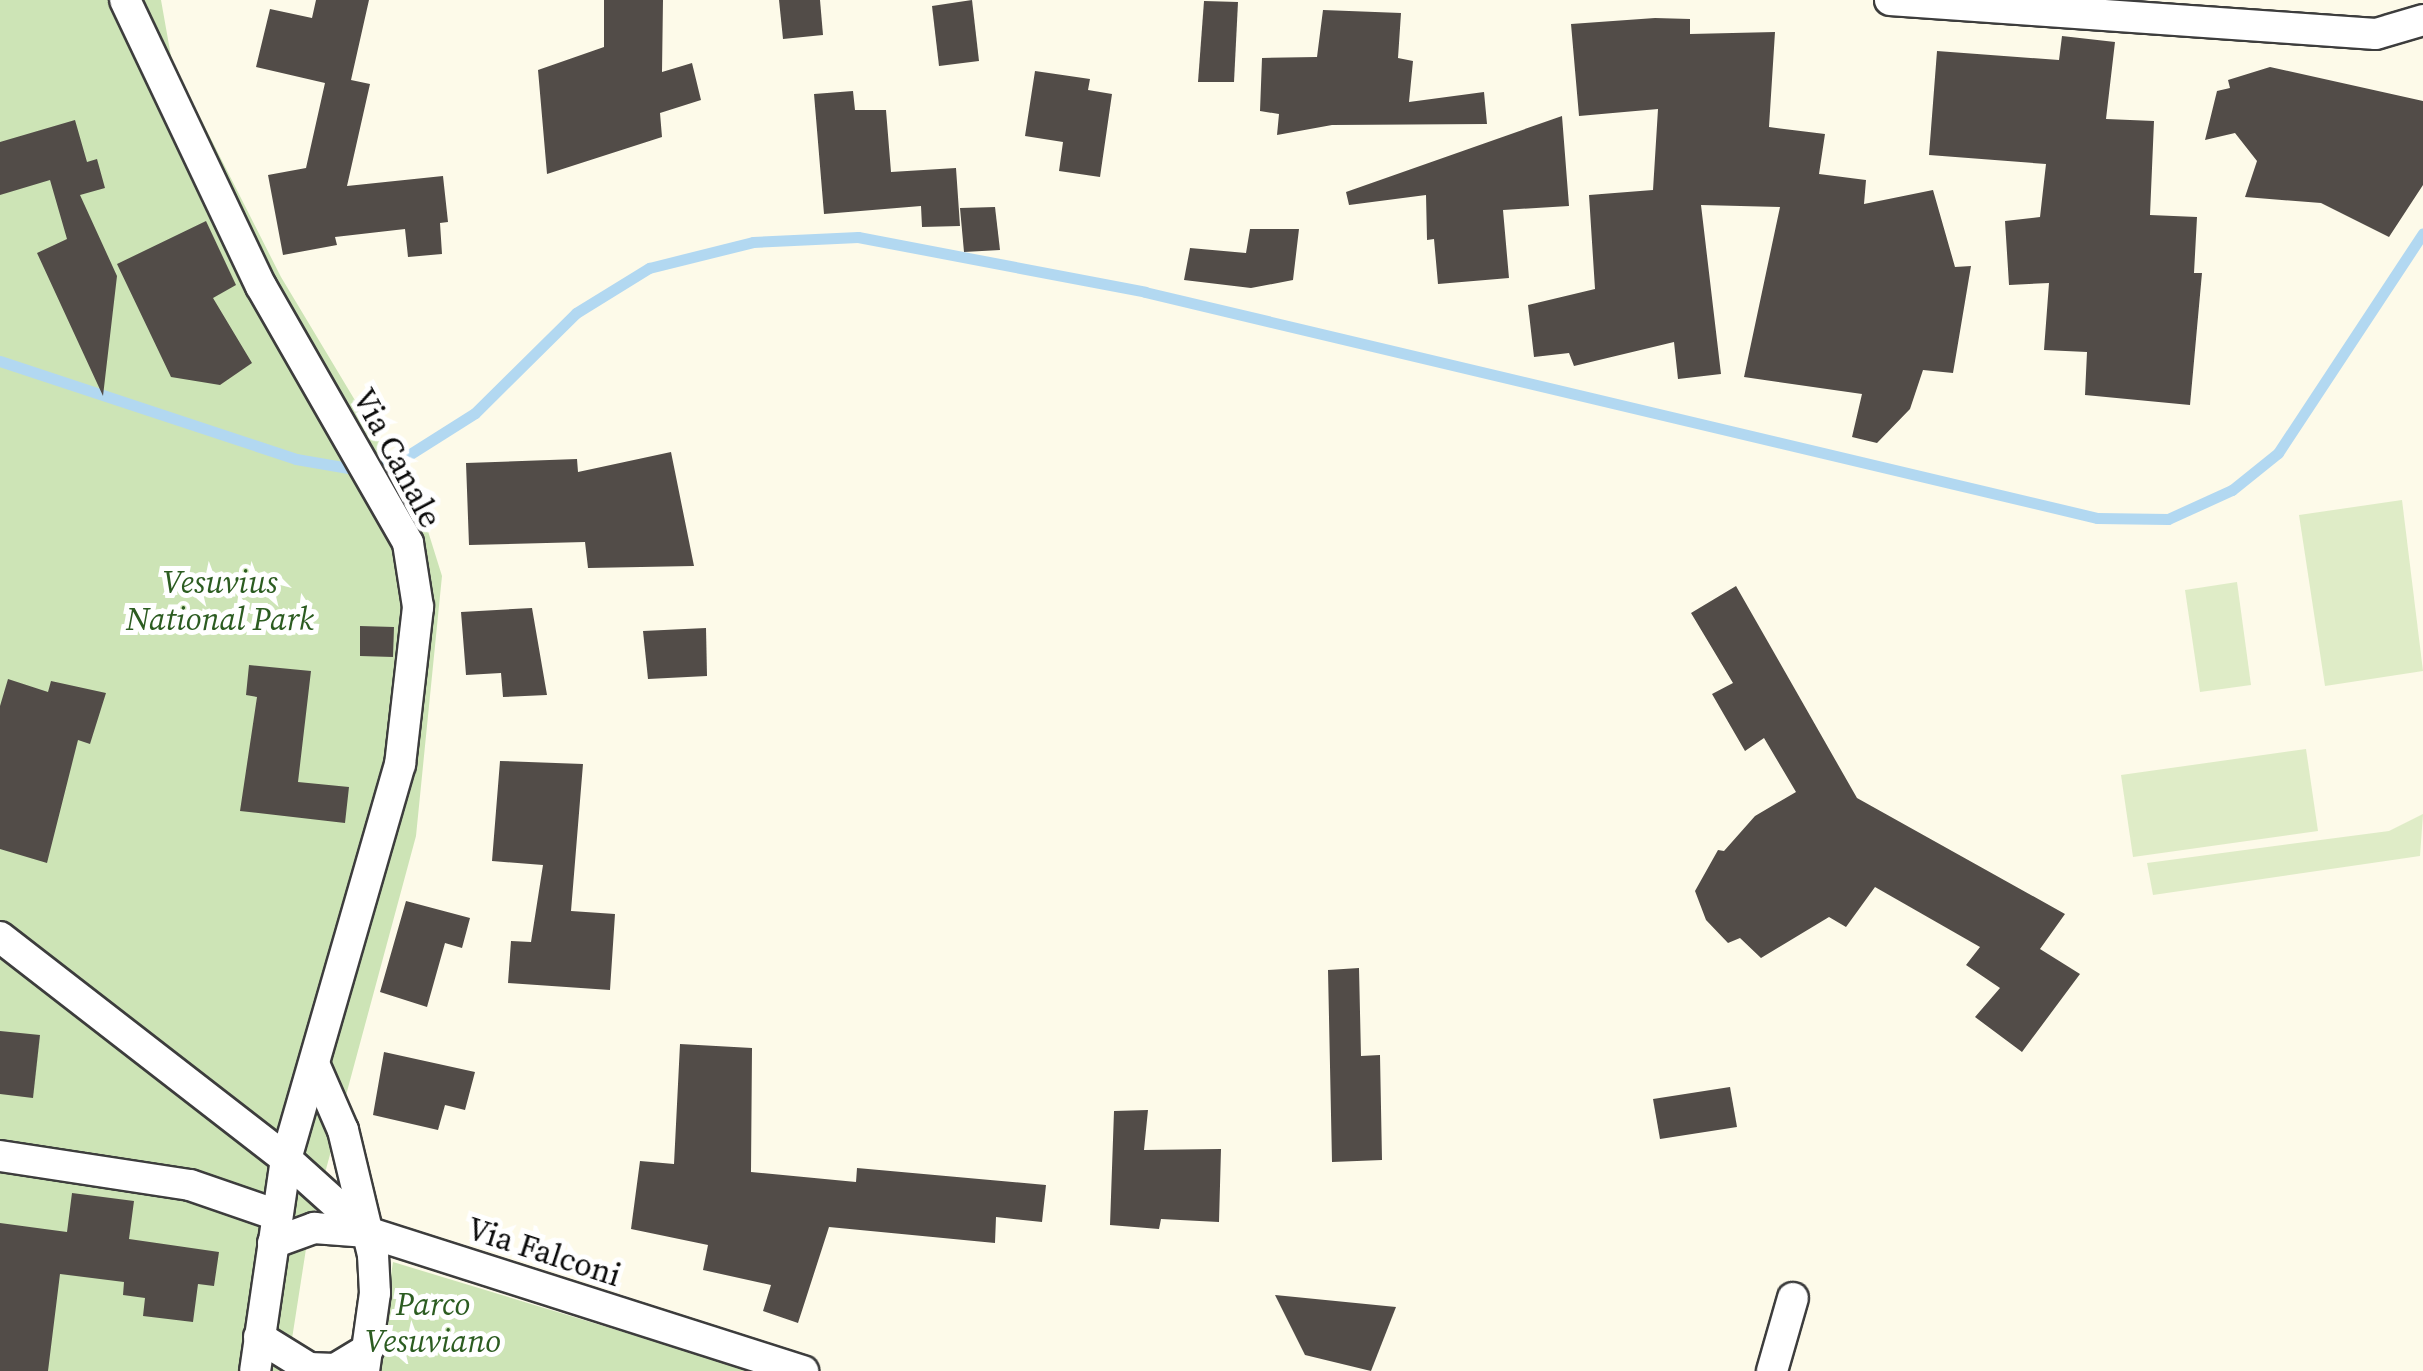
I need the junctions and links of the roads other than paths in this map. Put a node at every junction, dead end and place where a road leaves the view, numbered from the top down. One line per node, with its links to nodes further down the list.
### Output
1 (125, 0): 5 (street, Via Canale)
2 (1890, 0): 3 (street)
3 (2423, 20)
4 (0, 937): 7 (street, Via Falconi)
5 (315, 1066): 7 (street, Via Canale); 9 (street)
6 (0, 1156): 8 (street)
7 (286, 1160): 8 (street, Via Canale); 9 (street, Via Falconi)
8 (276, 1229): 9 (street); 11 (street)
9 (367, 1232): 12 (street); 14 (street, Via Falconi)
10 (1793, 1298): 15 (street)
11 (260, 1338): 12 (street); 13 (street)
12 (366, 1360)
13 (254, 1371)
14 (803, 1371)
15 (1772, 1371)

